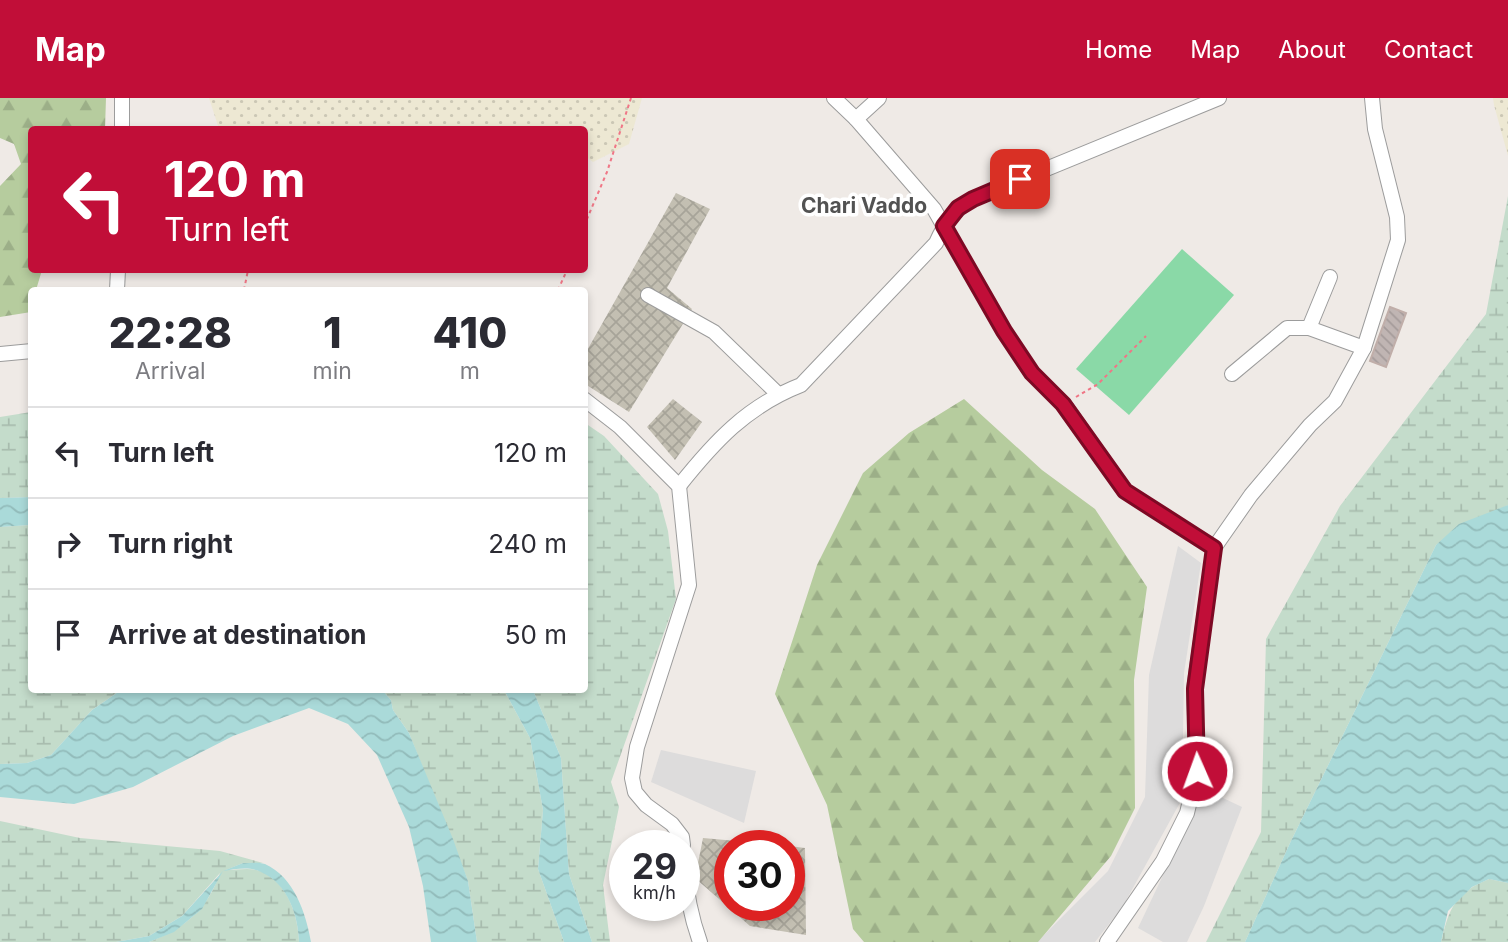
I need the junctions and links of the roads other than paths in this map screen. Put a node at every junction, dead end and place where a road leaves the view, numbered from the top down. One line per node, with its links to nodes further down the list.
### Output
1 (122, 98): 8 (street)
2 (834, 98): 7 (street)
3 (879, 98): 7 (street)
4 (1219, 98): 6 (street)
5 (1372, 98): 13 (street)
6 (1183, 104): 9 (street)
7 (856, 119): 9 (street)
8 (122, 126)
9 (944, 226): 17 (street); 20 (street)
10 (1330, 276): 12 (street)
11 (648, 295): 17 (street)
12 (1309, 328): 13 (street); 16 (street)
13 (1364, 348): 20 (street)
14 (28, 351): 15 (street)
15 (0, 354)
16 (1232, 374)
17 (778, 394): 19 (street)
18 (588, 402): 19 (street)
19 (678, 486): 21 (street)
20 (1214, 548): 24 (street)
21 (677, 830)
22 (693, 921): 23 (street)
23 (700, 942)
24 (1107, 942)

